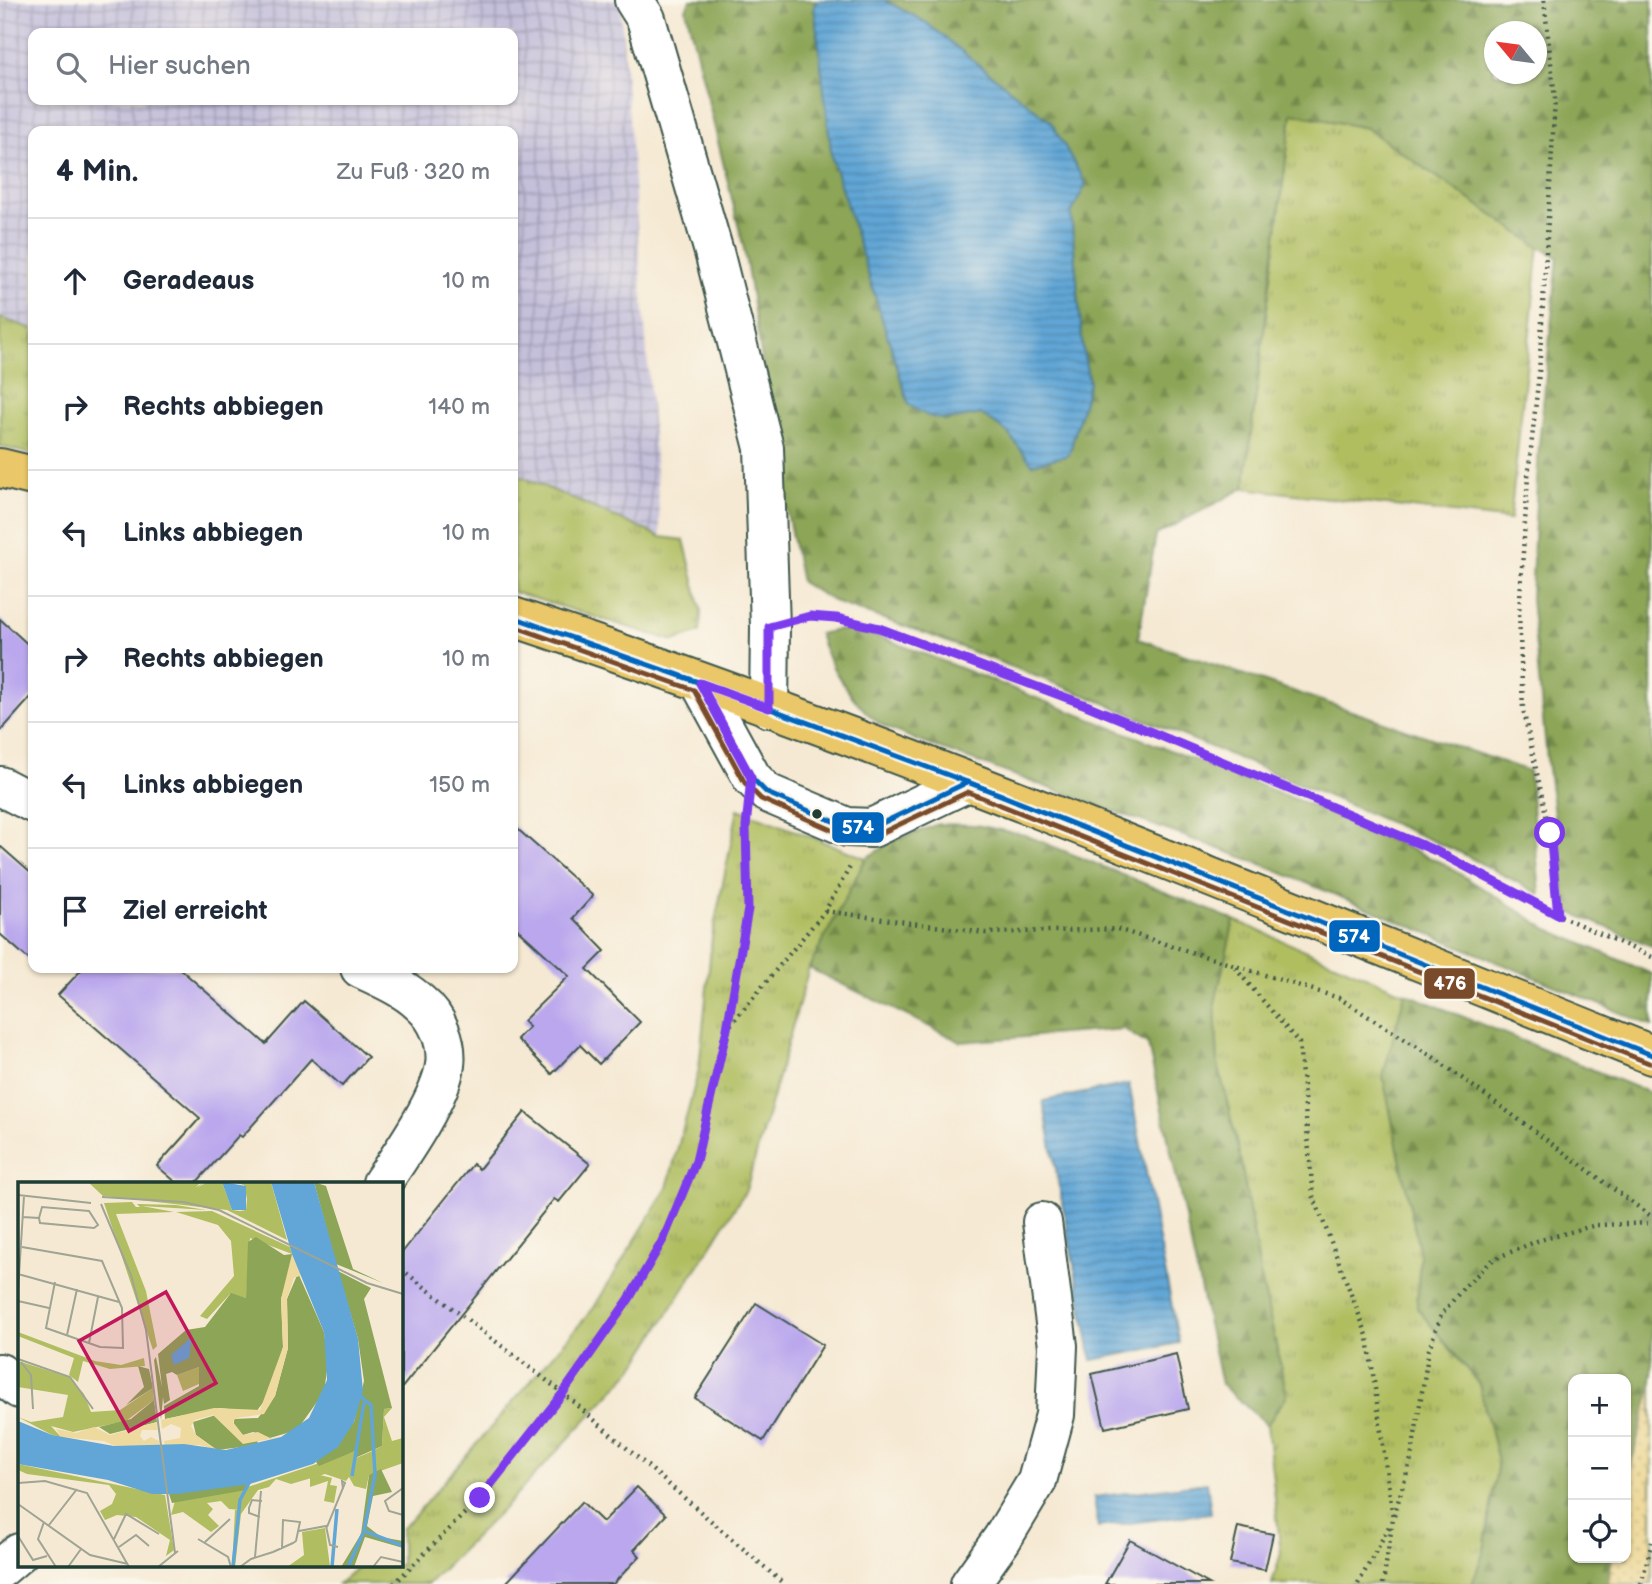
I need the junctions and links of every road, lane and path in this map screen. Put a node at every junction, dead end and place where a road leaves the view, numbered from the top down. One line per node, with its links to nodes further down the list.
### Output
1 (1544, 0): 15 (path)
2 (643, 6): 6 (street)
3 (0, 468): 4 (main road)
4 (28, 475)
5 (518, 619): 7 (main road)
6 (769, 627): 8 (street); 15 (path)
7 (700, 683): 8 (main road); 9 (street)
8 (769, 708): 10 (main road)
9 (751, 778): 13 (street); 19 (path)
10 (968, 782): 13 (street); 20 (main road)
11 (0, 786): 12 (street)
12 (28, 800)
13 (872, 828): 14 (path)
14 (825, 911): 17 (path); 19 (path)
15 (1558, 915): 16 (path)
16 (1652, 957)
17 (1234, 967): 22 (path); 29 (path)
18 (369, 973): 21 (street)
19 (727, 1029): 28 (path)
20 (1652, 1055)
21 (383, 1182)
22 (1652, 1217)
23 (1042, 1222): 35 (street)
24 (1652, 1223): 29 (path)
25 (402, 1270): 28 (path)
26 (0, 1373): 27 (street)
27 (18, 1388)
28 (563, 1393): 33 (path); 34 (path)
29 (1393, 1518): 36 (path); 37 (path)
30 (1652, 1542): 38 (path)
31 (18, 1554): 32 (street)
32 (0, 1569)
33 (394, 1584)
34 (784, 1584)
35 (970, 1584)
36 (1358, 1584)
37 (1382, 1584)
38 (1641, 1584)

